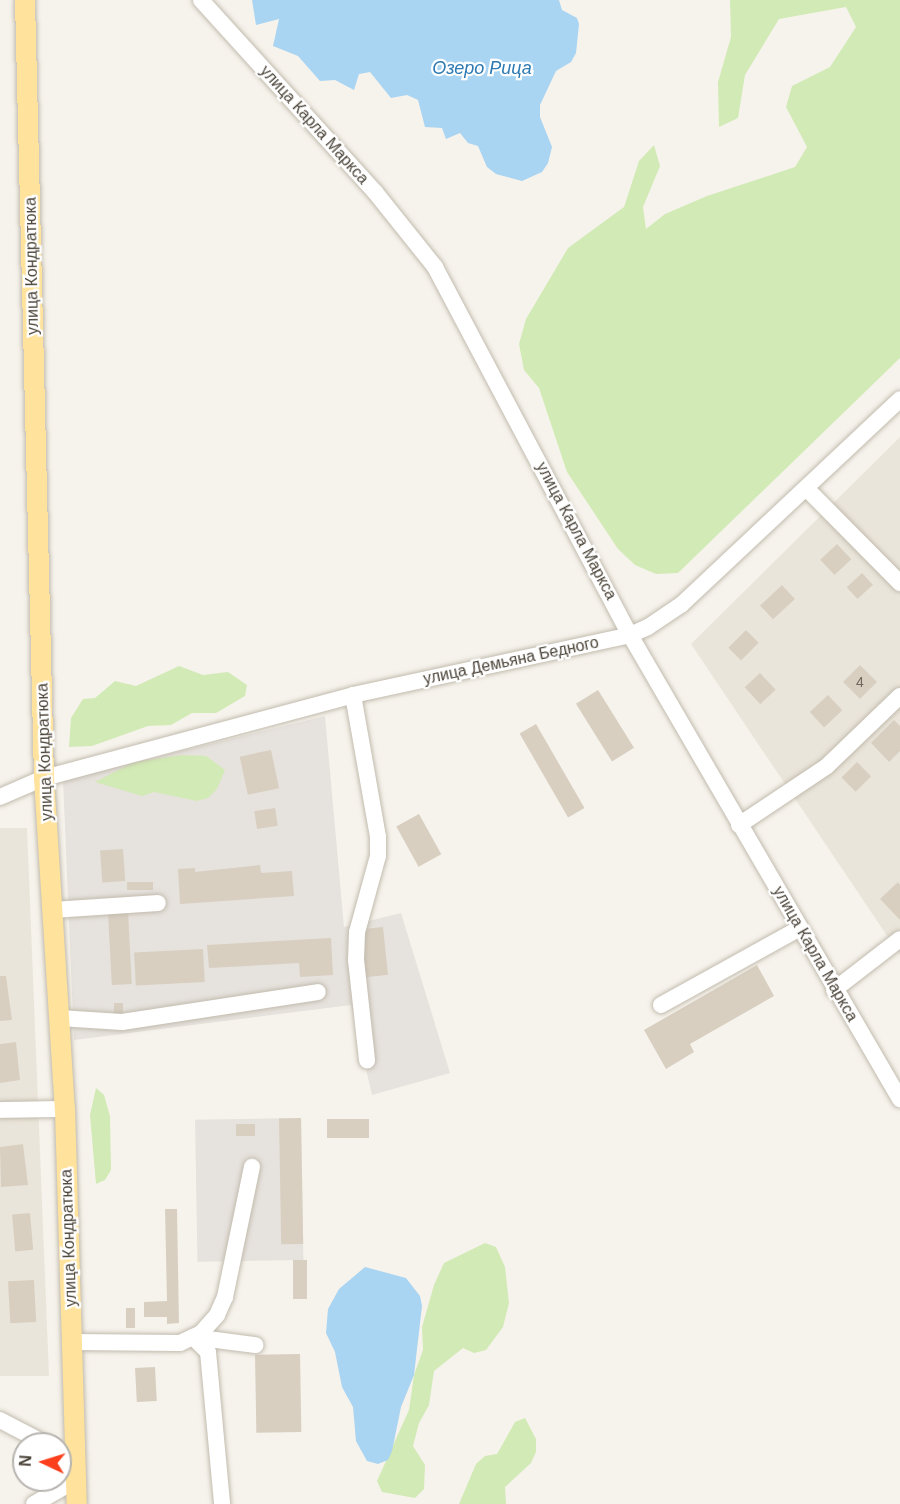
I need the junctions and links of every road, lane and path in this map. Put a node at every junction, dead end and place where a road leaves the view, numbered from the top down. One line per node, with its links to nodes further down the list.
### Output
1 (26, 0): 9 (main road, улица Кондратюка)
2 (201, 0): 6 (street, улица Карла Маркса)
3 (900, 399): 4 (street, улица Демьяна Бедного)
4 (808, 490): 5 (street); 6 (street, улица Демьяна Бедного)
5 (900, 583)
6 (630, 635): 7 (street, улица Демьяна Бедного); 11 (street, улица Карла Маркса)
7 (353, 695): 9 (street, улица Демьяна Бедного); 20 (street)
8 (900, 696): 11 (street)
9 (44, 778): 10 (street, улица Демьяна Бедного); 13 (main road, улица Кондратюка)
10 (0, 797)
11 (739, 825): 14 (street, улица Карла Маркса)
12 (158, 903): 13 (street)
13 (53, 910): 19 (main road, улица Кондратюка)
14 (800, 928): 16 (street, улица Карла Маркса); 18 (street)
15 (900, 939): 16 (street)
16 (834, 990): 21 (street, улица Карла Маркса)
17 (318, 992): 19 (street)
18 (661, 1005)
19 (59, 1018): 22 (main road, улица Кондратюка)
20 (367, 1060)
21 (900, 1100)
22 (65, 1109): 23 (street); 26 (main road, улица Кондратюка)
23 (0, 1110)
24 (252, 1167): 25 (street)
25 (193, 1337): 26 (street); 27 (street); 35 (street)
26 (73, 1342): 30 (main road, улица Кондратюка)
27 (255, 1345)
28 (0, 1420): 29 (street)
29 (23, 1432)
30 (68, 1432)
31 (72, 1469): 32 (main road, улица Кондратюка)
32 (76, 1480): 33 (street); 34 (main road, улица Кондратюка)
33 (34, 1504)
34 (77, 1504)
35 (222, 1504)

